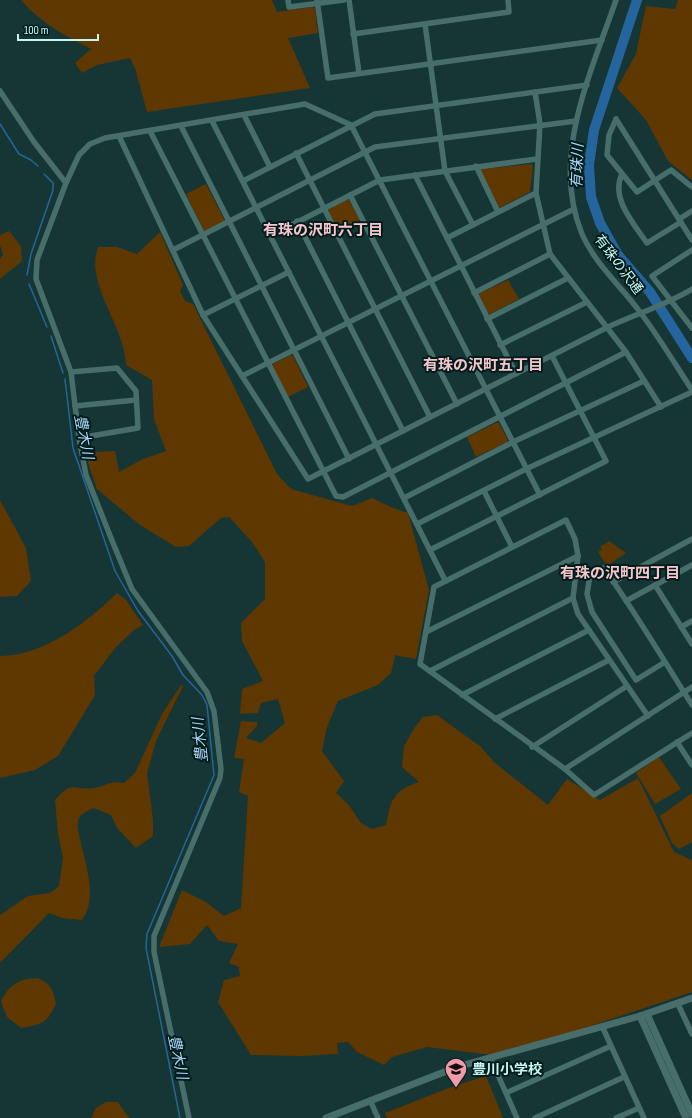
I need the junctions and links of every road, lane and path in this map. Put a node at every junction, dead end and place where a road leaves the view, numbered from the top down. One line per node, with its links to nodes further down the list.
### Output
1 (288, 0): 6 (street)
2 (344, 0): 6 (street)
3 (349, 0): 8 (street)
4 (508, 0): 7 (street)
5 (616, 0): 9 (street, 有珠の沢通)
6 (317, 2): 11 (street)
7 (425, 24): 8 (street); 10 (street)
8 (354, 34): 11 (street)
9 (602, 40): 10 (street); 12 (street, 有珠の沢通)
10 (430, 64): 11 (street); 15 (street)
11 (359, 73)
12 (587, 85): 14 (street); 18 (street, 有珠の沢通)
13 (0, 91): 37 (street)
14 (535, 92): 15 (street); 19 (street)
15 (436, 106): 20 (street); 24 (street)
16 (244, 115): 17 (street); 20 (street); 29 (street)
17 (212, 121): 21 (street); 36 (street)
18 (576, 121): 19 (street); 43 (street, 有珠の沢通)
19 (540, 124): 24 (street); 27 (street)
20 (352, 125): 25 (street); 26 (street)
21 (181, 126): 22 (street); 48 (street)
22 (150, 131): 23 (street); 51 (street)
23 (119, 136): 37 (street); 55 (street)
24 (440, 138): 25 (street); 30 (street)
25 (366, 152): 33 (street); 34 (street)
26 (296, 153): 29 (street); 33 (street)
27 (537, 159): 28 (street); 39 (street)
28 (476, 166): 30 (street); 45 (street)
29 (270, 167): 36 (street)
30 (445, 171): 32 (street); 50 (street)
31 (622, 174): 35 (street); 35 (street); 47 (street)
32 (415, 175): 34 (street); 53 (street)
33 (310, 180): 41 (street); 42 (street)
34 (380, 180): 40 (street); 61 (street)
35 (655, 180): 38 (street); 47 (street)
36 (243, 181): 41 (street)
37 (66, 183): 82 (street)
38 (692, 187)
39 (536, 193): 45 (street); 49 (street)
40 (350, 195): 42 (street); 65 (street)
41 (257, 208): 48 (street); 52 (street)
42 (324, 208): 46 (street); 69 (street)
43 (574, 209): 49 (street); 70 (street, 有珠の沢通)
44 (692, 211): 47 (street)
45 (498, 212): 50 (street)
46 (298, 221): 52 (street); 73 (street)
47 (680, 221): 54 (street)
48 (229, 222): 51 (street); 62 (street)
49 (543, 224): 57 (street); 58 (street)
50 (473, 225): 53 (street)
51 (203, 234): 55 (street); 66 (street)
52 (270, 236): 59 (street)
53 (447, 238): 58 (street)
54 (692, 240)
55 (173, 250): 71 (street)
56 (692, 250): 68 (street)
57 (550, 254): 60 (street); 64 (street)
58 (460, 266): 61 (street); 64 (street)
59 (289, 272): 62 (street); 76 (street)
60 (568, 278): 67 (street); 72 (street)
61 (431, 281): 65 (street); 87 (street)
62 (262, 286): 66 (street); 78 (street)
63 (692, 289): 68 (street)
64 (474, 293): 72 (street)
65 (402, 296): 69 (street); 90 (street)
66 (236, 299): 71 (street); 81 (street)
67 (587, 302): 74 (street); 77 (street)
68 (670, 302): 70 (street); 75 (street)
69 (375, 309): 73 (street); 95 (street)
70 (640, 312): 74 (street); 88 (street, 有珠の沢通)
71 (203, 315): 84 (street)
72 (487, 319): 77 (street)
73 (348, 323): 76 (street); 96 (street)
74 (608, 327): 79 (street); 80 (street)
75 (692, 328)
76 (322, 336): 78 (street); 100 (street)
77 (500, 345): 83 (street)
78 (294, 350): 81 (street); 101 (street)
79 (626, 352): 85 (street); 86 (street)
80 (552, 356): 83 (street); 86 (street)
81 (268, 363): 84 (street); 104 (street)
82 (71, 372): 89 (street); 91 (street)
83 (516, 374): 87 (street)
84 (242, 376): 104 (street)
85 (644, 381): 92 (street); 93 (street)
86 (566, 383): 93 (street); 94 (street)
87 (486, 390): 90 (street); 94 (street)
88 (692, 391): 92 (street)
89 (136, 400): 91 (street); 97 (street)
90 (457, 404): 95 (street)
91 (75, 406): 97 (street)
92 (661, 407): 98 (street)
93 (580, 411): 98 (street); 99 (street)
94 (500, 416): 99 (street); 103 (street)
95 (430, 417): 96 (street)
96 (403, 431): 100 (street)
97 (79, 438): 153 (street)
98 (594, 438): 102 (street); 106 (street)
99 (513, 442): 102 (street); 107 (street)
100 (377, 445): 101 (street); 103 (street)
101 (349, 459): 104 (street)
102 (526, 469): 105 (street); 106 (street)
103 (390, 472): 104 (street); 107 (street)
104 (323, 473)
105 (484, 491): 108 (street); 109 (street)
106 (540, 494): 108 (street)
107 (404, 498): 109 (street)
108 (497, 516): 111 (street); 112 (street)
109 (417, 524): 112 (street)
110 (692, 538): 116 (street)
111 (512, 547): 113 (street); 115 (street)
112 (430, 550): 115 (street)
113 (578, 556): 118 (street); 123 (street)
114 (692, 565): 117 (street)
115 (446, 580): 123 (street)
116 (614, 582): 119 (street); 126 (street)
117 (655, 585): 119 (street); 121 (street)
118 (574, 598): 122 (street); 127 (street)
119 (626, 601): 126 (street)
120 (692, 621): 121 (street)
121 (681, 627): 124 (street)
122 (589, 630): 125 (street); 131 (street)
123 (426, 632): 127 (street)
124 (692, 644)
125 (609, 660): 128 (street); 134 (street)
126 (665, 662): 130 (street)
127 (430, 671): 131 (street)
128 (627, 686): 133 (street); 137 (street)
129 (692, 688): 130 (street)
130 (684, 692): 132 (street); 133 (street)
131 (462, 695): 134 (street)
132 (692, 705)
133 (648, 716): 139 (street)
134 (495, 719): 137 (street)
135 (692, 733): 136 (street)
136 (677, 742): 138 (street); 139 (street)
137 (532, 747): 139 (street)
138 (692, 765)
139 (565, 769)
140 (692, 998): 141 (street)
141 (678, 1004): 142 (street); 144 (street)
142 (644, 1015): 143 (street); 151 (street); 160 (street)
143 (602, 1026): 145 (street); 146 (street)
144 (692, 1034)
145 (611, 1046): 147 (street); 148 (street)
146 (490, 1058): 148 (street); 149 (street)
147 (624, 1077): 150 (street); 157 (street)
148 (506, 1093): 156 (street)
149 (370, 1100): 152 (street); 155 (street)
150 (639, 1108): 158 (street); 159 (street)
151 (692, 1114)
152 (336, 1116): 154 (street)
153 (189, 1118)
154 (326, 1118)
155 (378, 1118)
156 (518, 1118)
157 (535, 1118)
158 (616, 1118)
159 (644, 1118)
160 (686, 1118)

